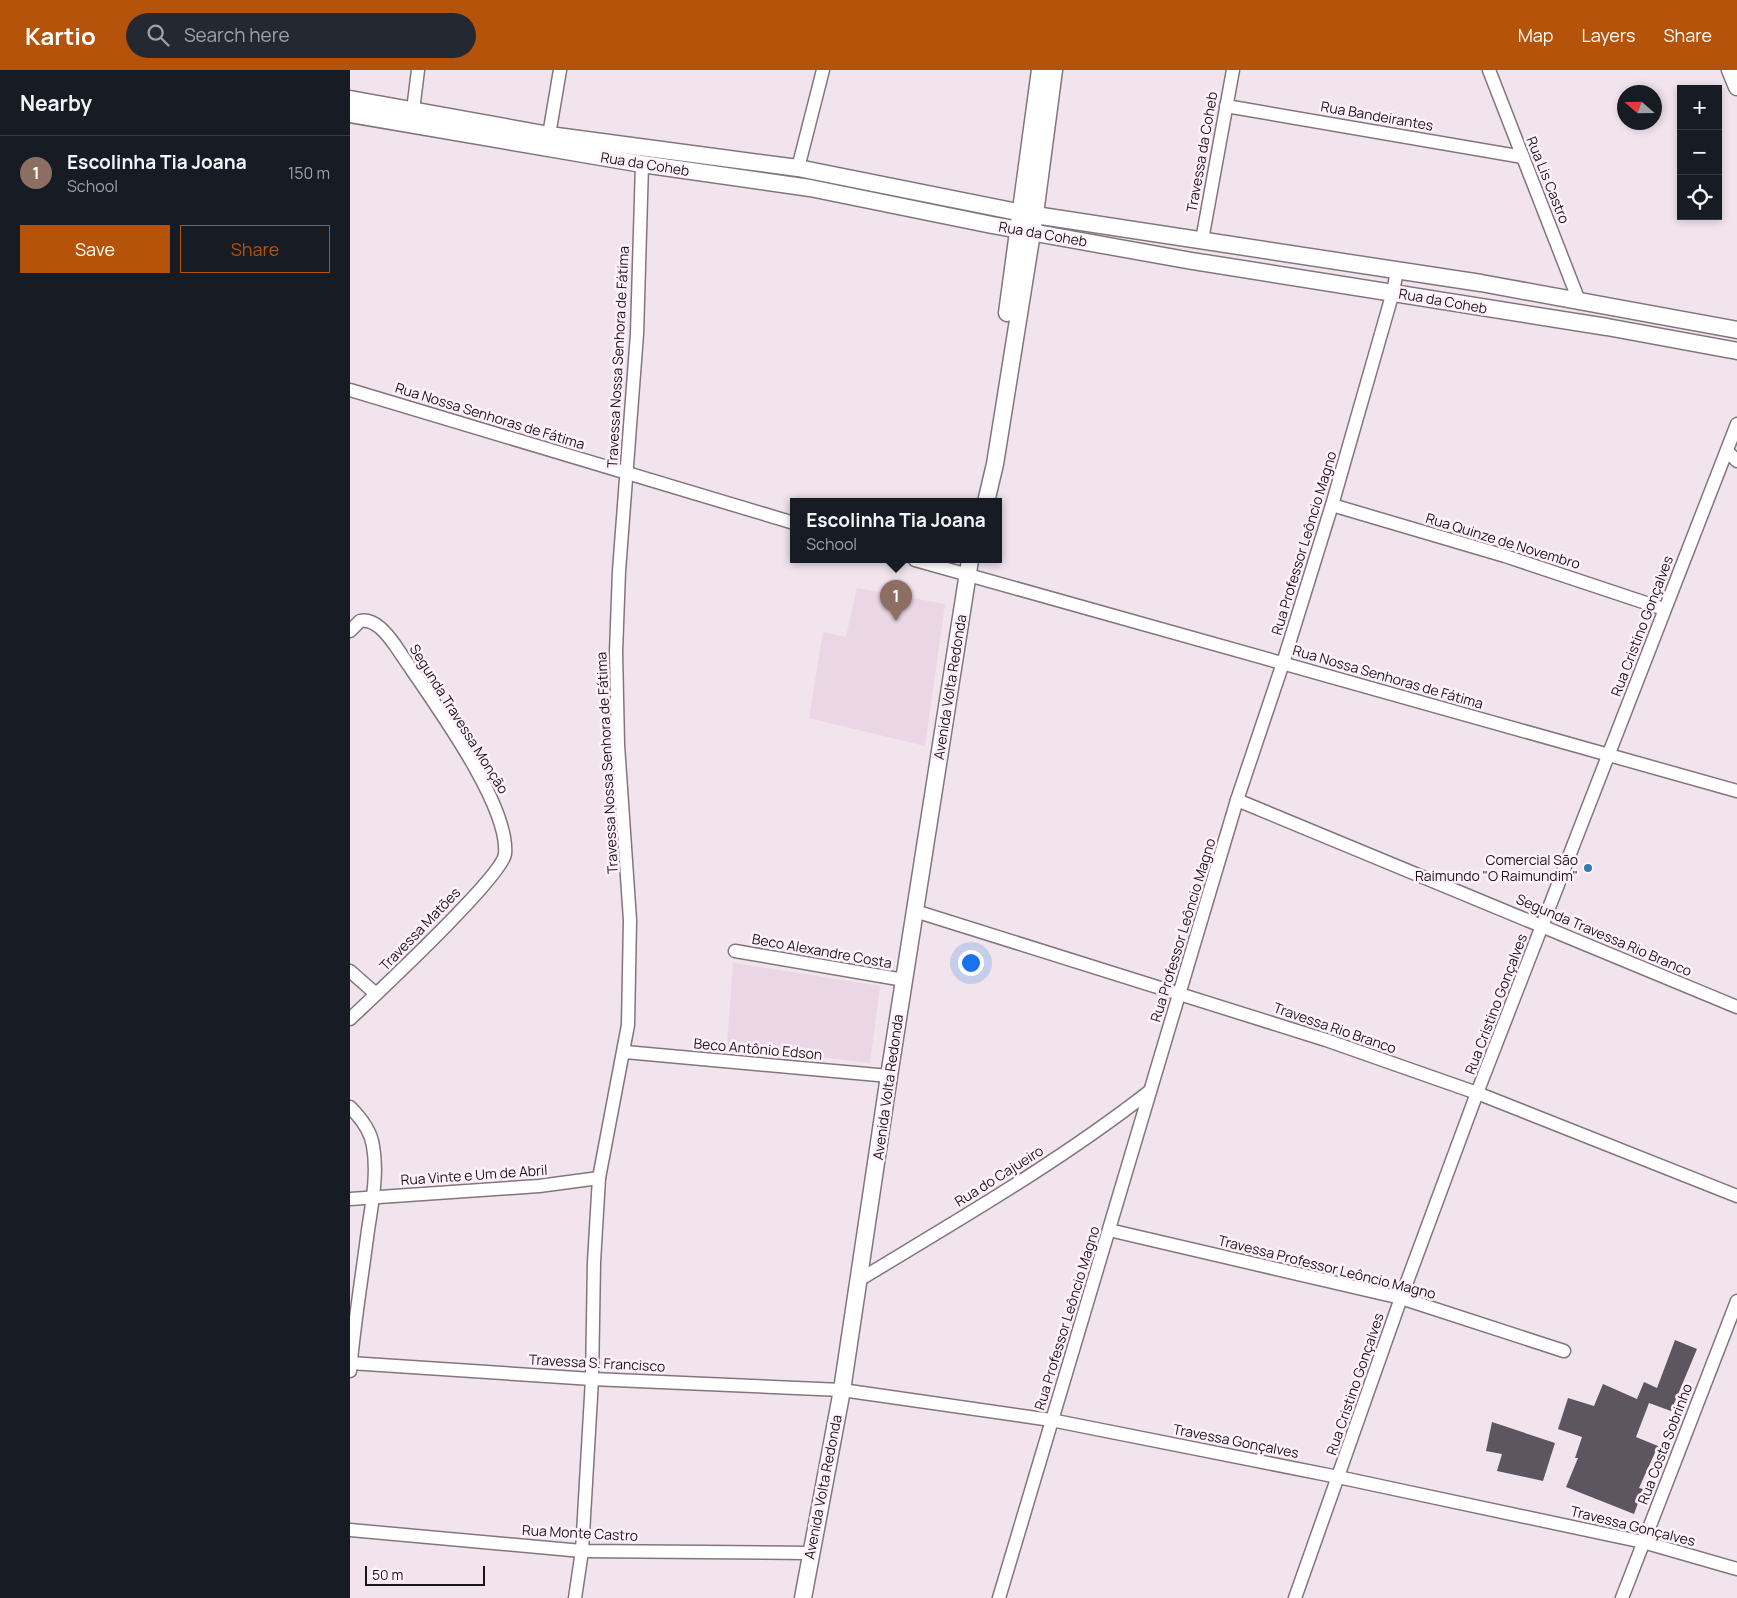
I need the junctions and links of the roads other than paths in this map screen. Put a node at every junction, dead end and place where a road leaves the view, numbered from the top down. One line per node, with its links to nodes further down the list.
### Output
1 (418, 70): 12 (street)
2 (560, 70): 14 (street)
3 (823, 70): 17 (street)
4 (1040, 70): 18 (street)
5 (1054, 70): 18 (street)
6 (1234, 70): 11 (street, Travessa da Coheb)
7 (1489, 70): 15 (street, Rua Lis Castro)
8 (1730, 70): 9 (street)
9 (1737, 87)
10 (350, 99): 12 (street, Rua da Coheb)
11 (1226, 106): 15 (street, Rua Bandeirantes); 19 (street, Travessa da Coheb)
12 (413, 110): 14 (street, Rua da Coheb)
13 (350, 114): 16 (street, Rua da Coheb)
14 (549, 135): 17 (street, Rua da Coheb)
15 (1523, 157): 22 (street, Rua Lis Castro)
16 (642, 164): 18 (street, Rua da Coheb); 29 (street, Travessa Nossa Senhora de Fátima)
17 (798, 168): 18 (street, Rua da Coheb)
18 (1027, 221): 19 (street, Rua da Coheb); 21 (street, Rua da Coheb); 30 (street); 31 (street)
19 (1202, 240): 20 (street, Rua da Coheb)
20 (1397, 271): 21 (street, Rua Professor Leôncio Magno); 22 (street, Rua da Coheb)
21 (1393, 292): 24 (street, Rua da Coheb); 32 (street, Rua Professor Leôncio Magno)
22 (1579, 301): 23 (street, Rua da Coheb)
23 (1737, 330)
24 (1737, 351)
25 (350, 390): 29 (street, Rua Nossa Senhoras de Fátima)
26 (1737, 424): 27 (street, Rua Cristino Gonçalves)
27 (1727, 451): 28 (street); 36 (street, Rua Cristino Gonçalves)
28 (1737, 461)
29 (626, 473): 33 (street, Rua Nossa Senhoras de Fátima); 52 (street, Travessa Nossa Senhora de Fátima)
30 (980, 498)
31 (987, 498)
32 (1332, 505): 36 (street, Rua Quinze de Novembro); 38 (street, Rua Professor Leôncio Magno)
33 (790, 522)
34 (948, 563): 35 (street, Rua Nossa Senhoras de Fátima)
35 (970, 565): 38 (street, Rua Nossa Senhoras de Fátima); 43 (street, Avenida Volta Redonda)
36 (1664, 609): 39 (street, Rua Cristino Gonçalves)
37 (350, 631): 42 (street, Segunda Travessa Monção)
38 (1283, 663): 39 (street, Rua Nossa Senhoras de Fátima); 41 (street, Rua Professor Leôncio Magno)
39 (1608, 754): 40 (street, Rua Nossa Senhoras de Fátima); 44 (street, Rua Cristino Gonçalves)
40 (1737, 791)
41 (1238, 800): 44 (street, Segunda Travessa Rio Branco); 48 (street, Rua Professor Leôncio Magno)
42 (505, 854): 49 (street, Travessa Matões)
43 (915, 911): 47 (street, Avenida Volta Redonda); 48 (street, Travessa Rio Branco)
44 (1543, 925): 50 (street, Segunda Travessa Rio Branco); 55 (street, Rua Cristino Gonçalves)
45 (735, 951): 47 (street, Beco Alexandre Costa)
46 (350, 971): 49 (street)
47 (904, 980): 53 (street, Avenida Volta Redonda)
48 (1181, 993): 54 (street, Rua Professor Leôncio Magno); 55 (street, Travessa Rio Branco)
49 (376, 994): 51 (street, Travessa Matões)
50 (1737, 1007)
51 (350, 1019)
52 (625, 1052): 53 (street, Beco Antônio Edson); 57 (street, Travessa Nossa Senhora de Fátima)
53 (889, 1076): 62 (street, Avenida Volta Redonda)
54 (1150, 1091): 61 (street, Rua Professor Leôncio Magno); 62 (street, Rua do Cajueiro)
55 (1477, 1093): 59 (street, Travessa Rio Branco); 63 (street, Rua Cristino Gonçalves)
56 (350, 1107): 58 (street)
57 (599, 1178): 58 (street, Rua Vinte e Um de Abril); 67 (street, Travessa Nossa Senhora de Fátima)
58 (373, 1196): 60 (street, Rua Vinte e Um de Abril); 66 (street)
59 (1737, 1196)
60 (350, 1199)
61 (1109, 1230): 63 (street, Travessa Professor Leôncio Magno); 69 (street, Rua Professor Leôncio Magno)
62 (859, 1280): 68 (street, Avenida Volta Redonda)
63 (1401, 1298): 65 (street, Travessa Professor Leôncio Magno); 70 (street, Rua Cristino Gonçalves)
64 (1737, 1301): 72 (street, Rua Costa Sobrinho)
65 (1564, 1351)
66 (350, 1365): 67 (street, Travessa S. Francisco)
67 (592, 1379): 68 (street, Travessa S. Francisco); 73 (street, Travessa Nossa Senhora de Fátima)
68 (842, 1390): 69 (street, Travessa Gonçalves); 74 (street, Avenida Volta Redonda)
69 (1052, 1420): 70 (street, Travessa Gonçalves); 78 (street, Rua Professor Leôncio Magno)
70 (1338, 1477): 72 (street, Travessa Gonçalves); 79 (street, Rua Cristino Gonçalves)
71 (350, 1530): 73 (street, Rua Monte Castro)
72 (1643, 1542): 75 (street, Travessa Gonçalves); 80 (street, Rua Costa Sobrinho)
73 (582, 1551): 74 (street, Rua Monte Castro); 76 (street, Travessa Nossa Senhora de Fátima)
74 (810, 1553): 77 (street, Avenida Volta Redonda)
75 (1737, 1569)
76 (575, 1598)
77 (803, 1598)
78 (999, 1598)
79 (1295, 1598)
80 (1622, 1598)

